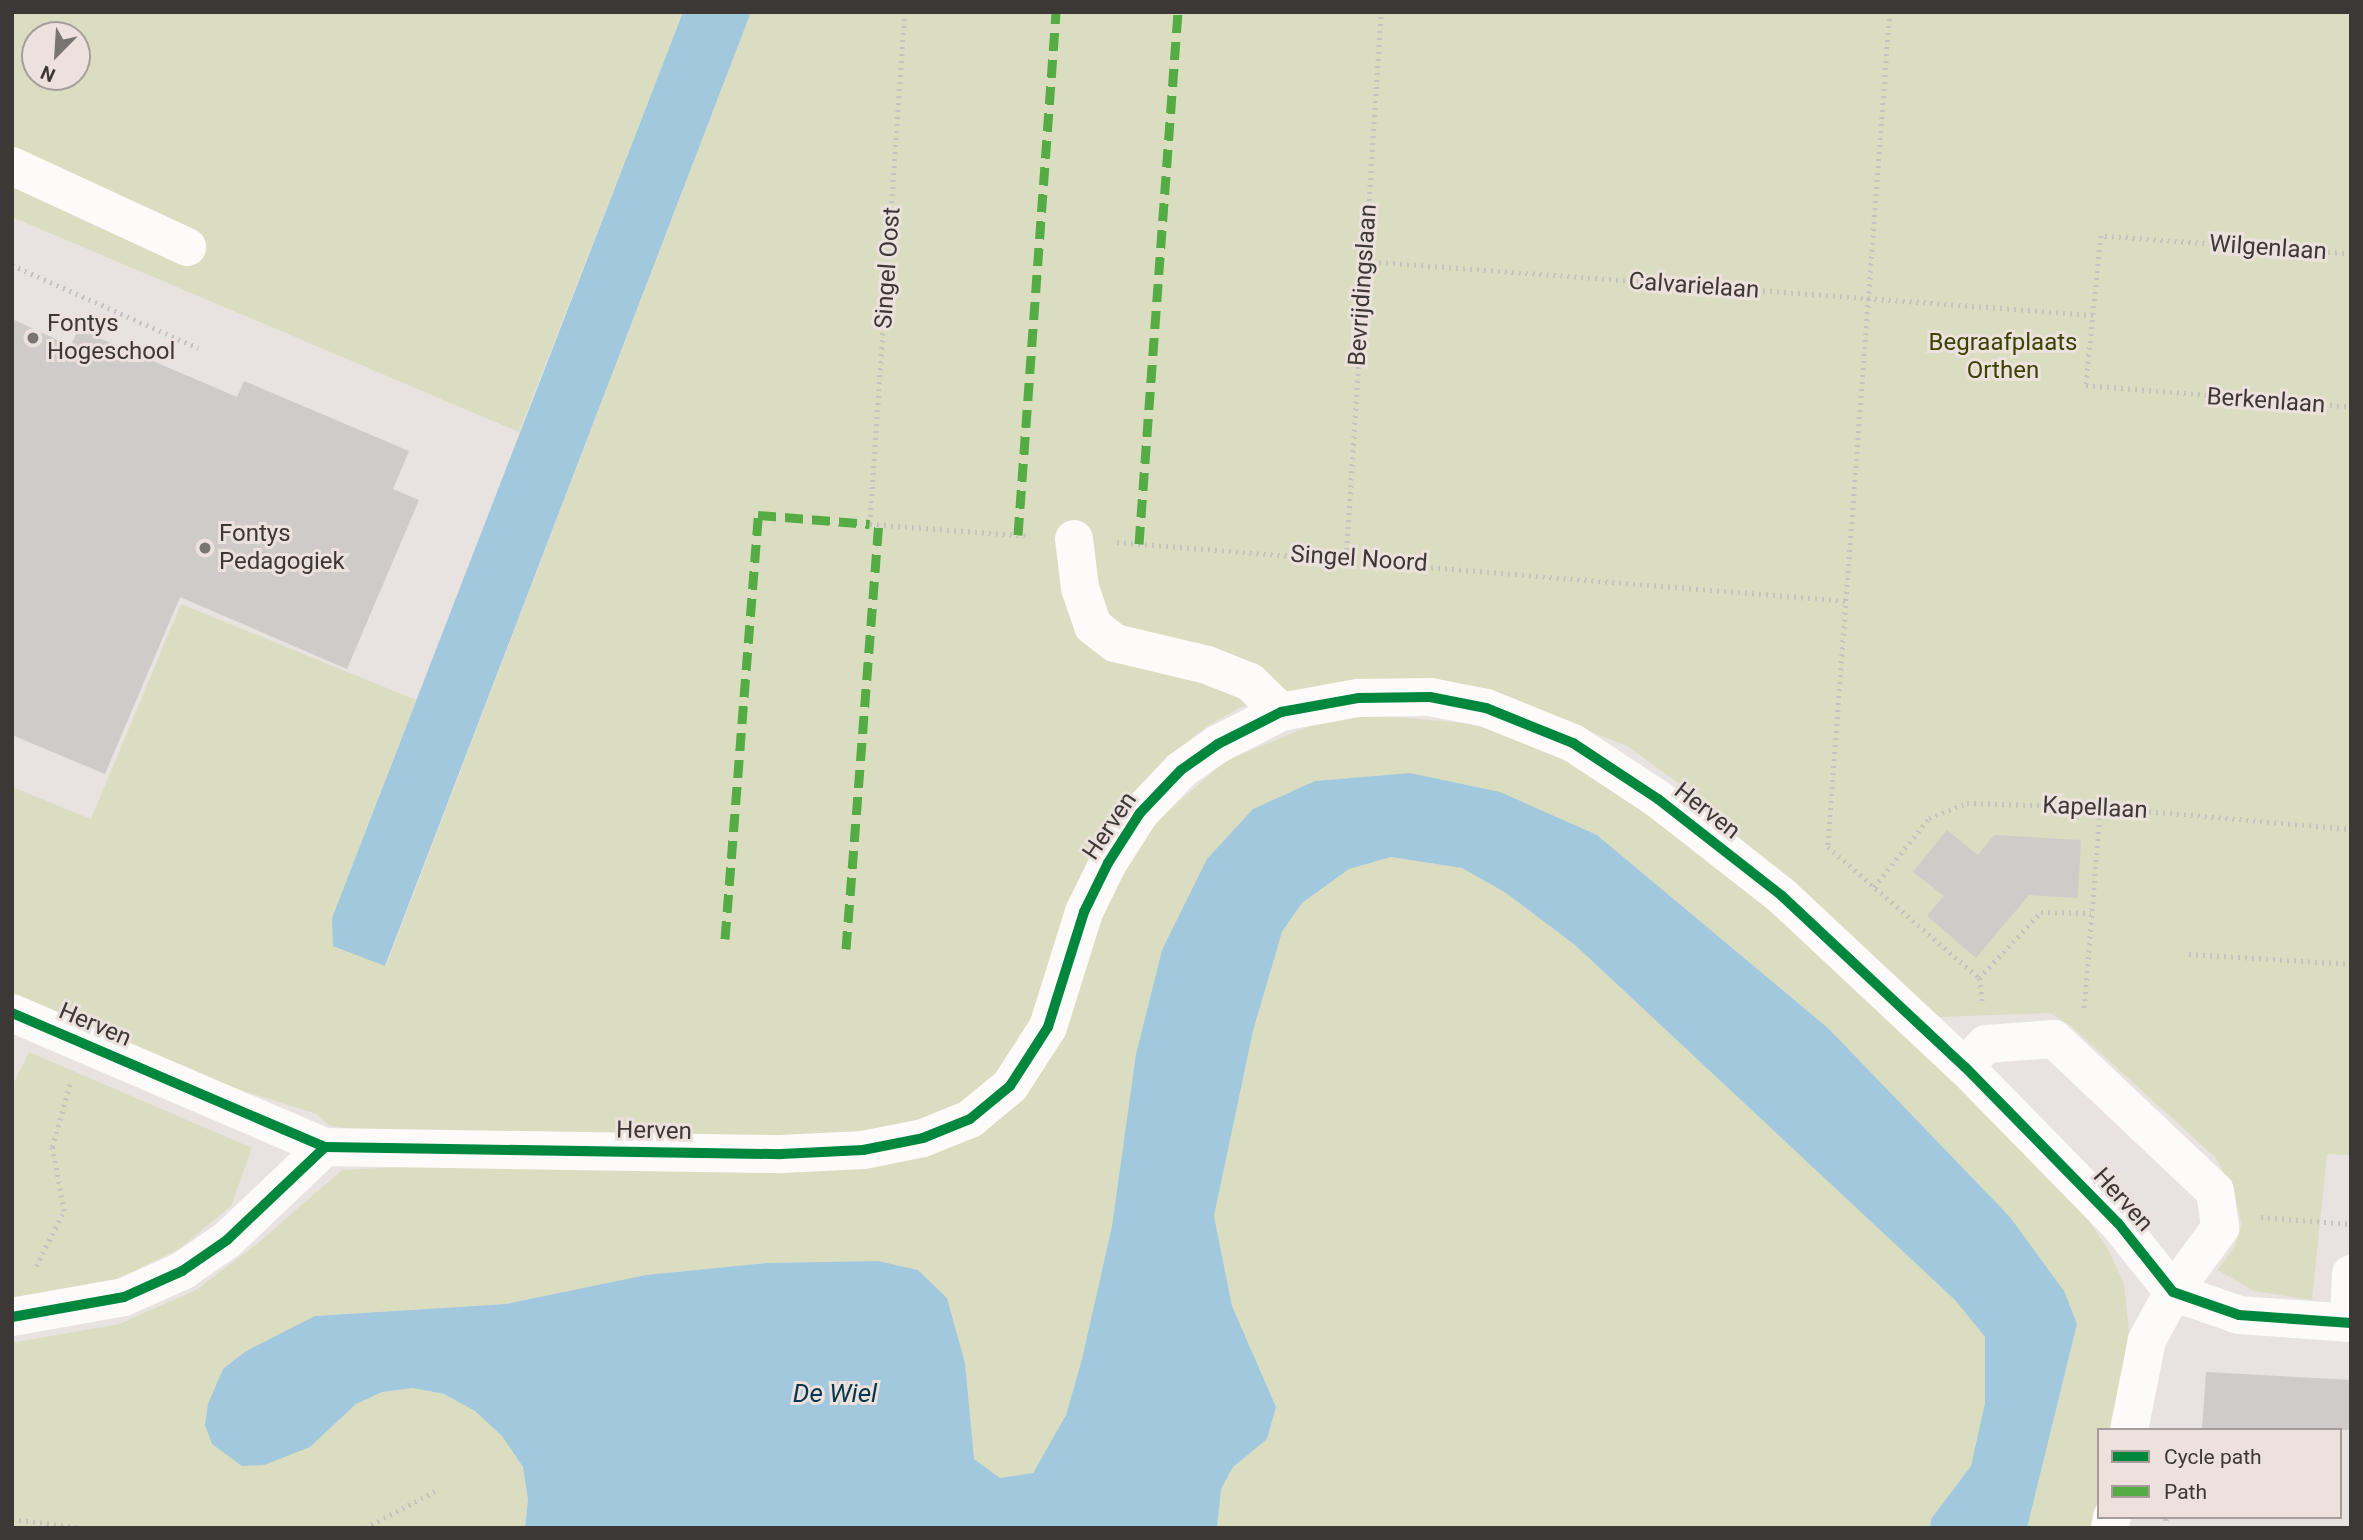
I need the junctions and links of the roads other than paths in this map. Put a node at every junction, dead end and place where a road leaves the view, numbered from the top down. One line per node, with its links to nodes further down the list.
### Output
1 (12, 166): 2 (street)
2 (187, 247)
3 (1074, 539): 4 (street)
4 (1281, 712): 6 (street, Herven); 7 (street, Herven)
5 (12, 1013): 7 (street, Herven)
6 (1976, 1056): 9 (street, Herven); 9 (street)
7 (325, 1147): 10 (street)
8 (2351, 1274): 11 (street)
9 (2173, 1292): 11 (street); 12 (street)
10 (12, 1317)
11 (2350, 1323)
12 (2129, 1428)

